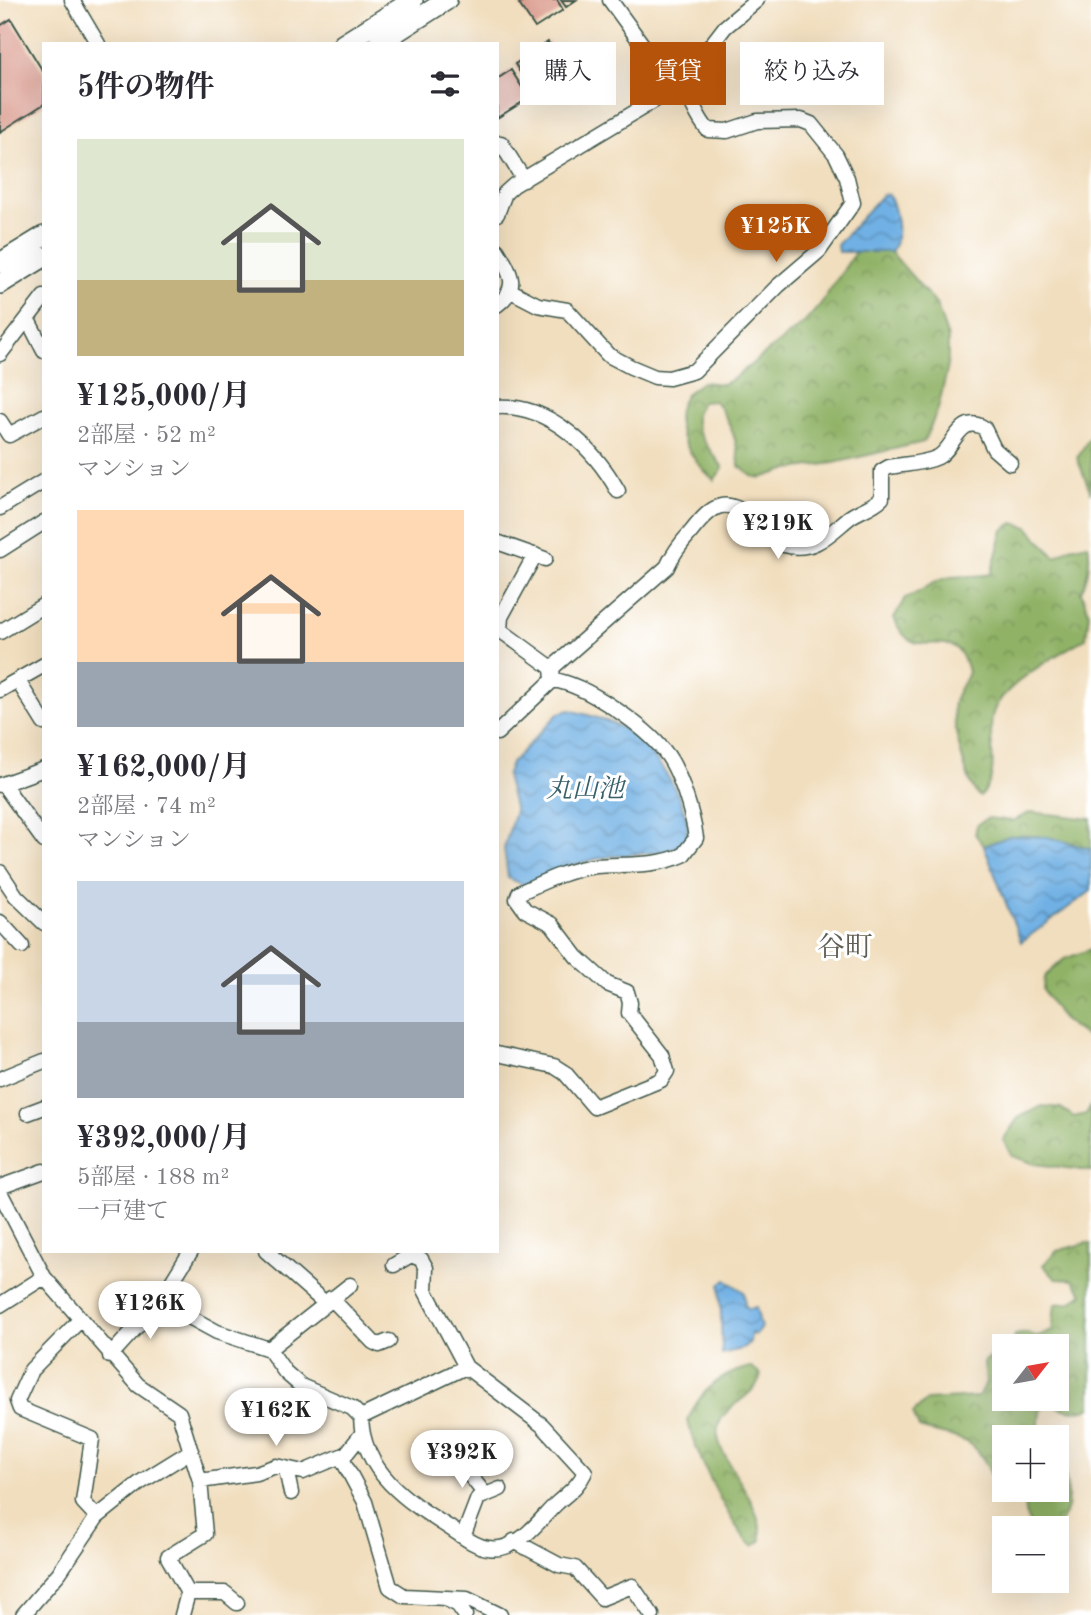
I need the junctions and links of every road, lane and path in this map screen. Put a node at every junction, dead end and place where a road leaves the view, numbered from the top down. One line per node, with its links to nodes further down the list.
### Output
1 (72, 0): 6 (street)
2 (413, 0): 7 (highway)
3 (447, 0): 8 (highway)
4 (610, 0): 9 (street)
5 (757, 0): 10 (street)
6 (97, 42)
7 (346, 42)
8 (381, 42)
9 (640, 42)
10 (713, 42)
11 (647, 105): 14 (street)
12 (694, 105): 21 (street)
13 (501, 143): 14 (street)
14 (524, 180): 15 (street)
15 (501, 195)
16 (42, 237): 19 (highway)
17 (499, 253): 21 (street)
18 (42, 258): 20 (highway)
19 (0, 263)
20 (0, 284)
21 (511, 291): 23 (street)
22 (42, 300): 24 (street)
23 (499, 303)
24 (28, 320): 25 (street); 26 (street)
25 (42, 347)
26 (0, 354)
27 (499, 407): 32 (street)
28 (42, 417): 29 (street)
29 (0, 421)
30 (1010, 463): 40 (street)
31 (42, 482): 33 (street)
32 (618, 491)
33 (0, 508)
34 (42, 523): 36 (street)
35 (499, 543): 40 (street)
36 (0, 550)
37 (42, 606): 38 (street)
38 (0, 632)
39 (42, 667): 41 (street)
40 (553, 674): 44 (street); 52 (street)
41 (18, 681): 42 (street); 43 (street)
42 (0, 690)
43 (42, 720)
44 (499, 731)
45 (42, 770): 46 (street)
46 (1, 785): 47 (street)
47 (42, 838)
48 (0, 872): 49 (street)
49 (42, 921)
50 (0, 922): 51 (street)
51 (22, 946)
52 (499, 1054)
53 (42, 1062): 54 (street)
54 (0, 1079)
55 (42, 1108): 56 (street)
56 (28, 1113)
57 (42, 1172): 58 (street)
58 (0, 1190): 59 (street)
59 (37, 1249): 63 (street)
60 (192, 1253): 66 (street)
61 (270, 1253): 65 (street)
62 (394, 1265): 72 (street)
63 (44, 1277): 67 (street); 68 (street)
64 (349, 1285): 65 (street)
65 (328, 1300): 69 (street); 70 (street)
66 (160, 1301): 70 (street); 71 (street)
67 (0, 1305)
68 (80, 1320): 71 (street); 83 (street)
69 (389, 1341)
70 (270, 1349): 73 (street)
71 (110, 1356): 75 (street)
72 (466, 1367): 73 (street); 85 (street)
73 (361, 1418): 74 (street)
74 (361, 1436): 76 (street); 84 (street)
75 (191, 1451): 79 (street); 83 (street)
76 (341, 1457): 78 (street); 87 (street)
77 (463, 1460): 82 (street)
78 (286, 1469): 79 (street); 81 (street)
79 (200, 1481): 86 (street)
80 (500, 1489): 82 (street)
81 (291, 1493)
82 (484, 1493): 84 (street)
83 (97, 1517): 89 (street)
84 (463, 1537): 85 (street)
85 (514, 1541): 93 (street)
86 (188, 1593): 88 (street); 90 (street)
87 (443, 1597): 91 (street); 92 (street)
88 (237, 1603)
89 (23, 1615)
90 (182, 1615)
91 (466, 1615)
92 (500, 1615)
93 (652, 1615)

